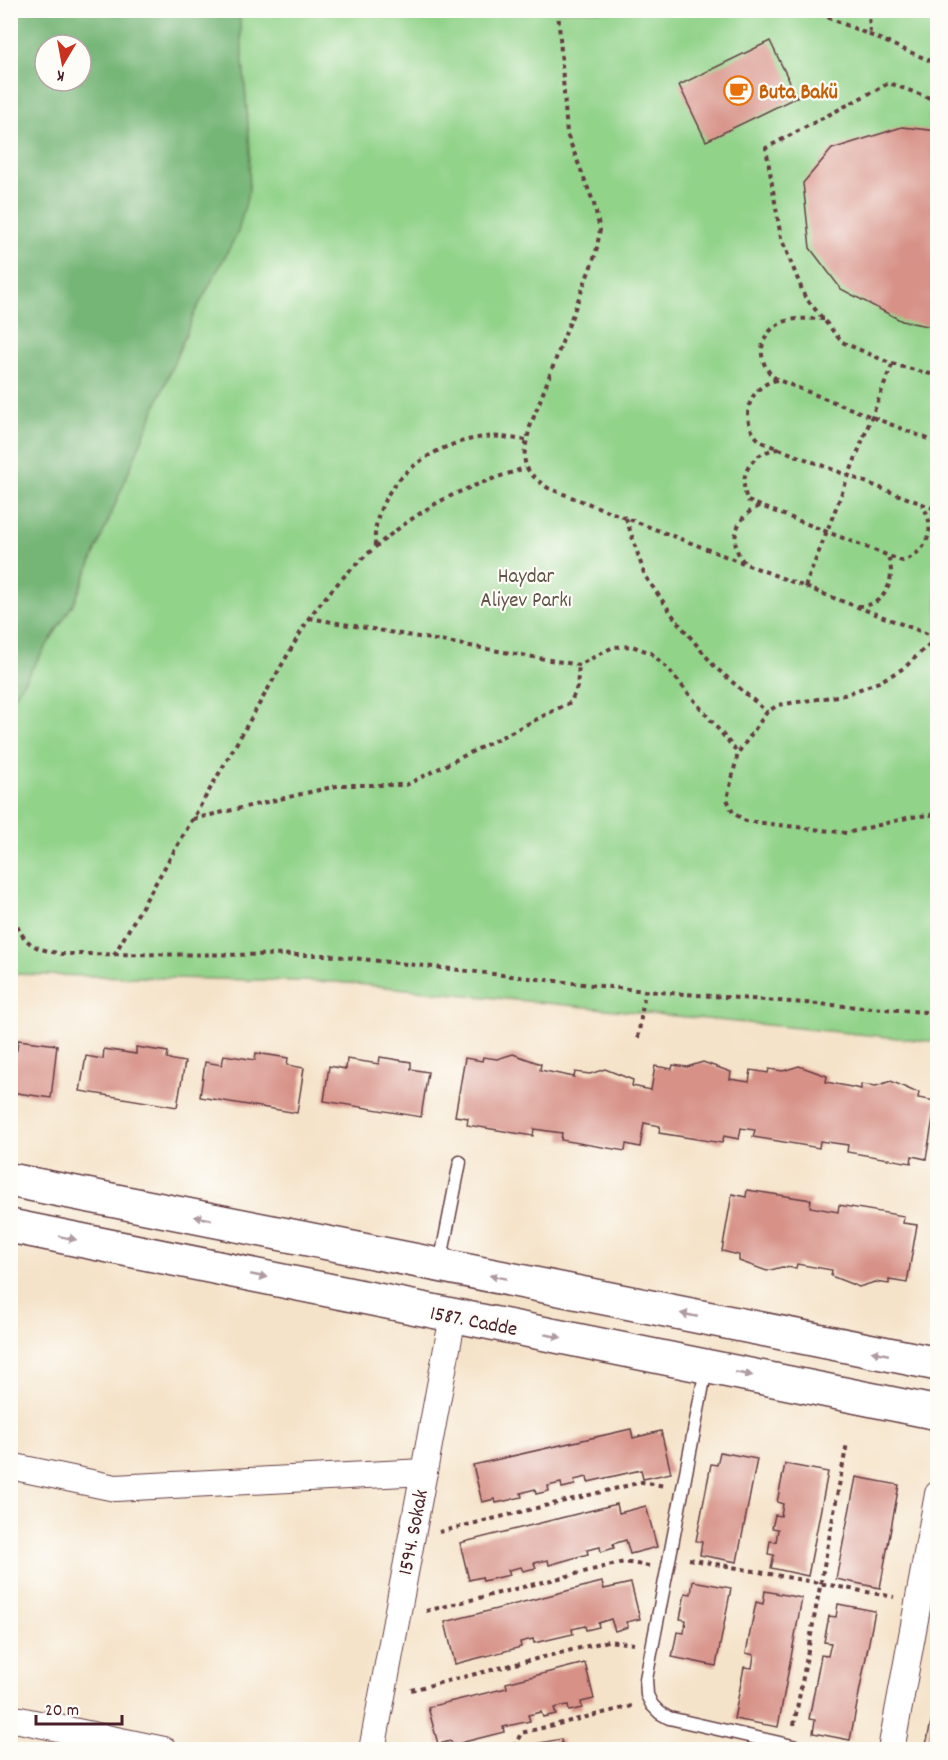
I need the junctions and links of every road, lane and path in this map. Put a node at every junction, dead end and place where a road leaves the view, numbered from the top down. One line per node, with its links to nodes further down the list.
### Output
1 (558, 10): 12 (path)
2 (811, 10): 4 (path)
3 (869, 10): 4 (path)
4 (870, 35): 5 (path)
5 (938, 64)
6 (938, 101): 7 (path)
7 (824, 319): 8 (path); 10 (path)
8 (892, 364): 9 (path); 11 (path)
9 (938, 376)
10 (778, 380): 11 (path); 14 (path)
11 (872, 417): 13 (path); 16 (path)
12 (527, 440): 15 (path); 22 (path)
13 (938, 442)
14 (779, 449): 16 (path); 18 (path)
15 (525, 468): 20 (path); 22 (path)
16 (848, 476): 17 (path); 21 (path)
17 (922, 505): 19 (path); 23 (path)
18 (762, 506): 21 (path); 24 (path)
19 (938, 510)
20 (626, 518): 24 (path); 30 (path)
21 (826, 532): 23 (path); 25 (path)
22 (375, 546): 27 (path)
23 (887, 555): 26 (path)
24 (747, 565): 25 (path)
25 (805, 587): 26 (path)
26 (854, 606): 28 (path)
27 (309, 618): 29 (path); 33 (path)
28 (937, 638): 30 (path)
29 (579, 665): 31 (path); 33 (path)
30 (767, 712): 31 (path)
31 (738, 753): 32 (path)
32 (938, 814)
33 (192, 819): 35 (path)
34 (16, 926): 35 (path)
35 (114, 956): 36 (path)
36 (645, 991): 37 (path); 38 (path)
37 (938, 1013)
38 (638, 1038)
39 (460, 1162): 42 (lane)
40 (10, 1180): 42 (main road, one-way to 40)
41 (10, 1226): 43 (main road, 1587. Cadde, one-way to 43)
42 (440, 1266): 44 (main road, one-way to 42)
43 (453, 1316): 45 (main road, 1587. Cadde, one-way to 45); 49 (street, 1594. Sokak)
44 (938, 1364)
45 (707, 1366): 46 (main road, 1587. Cadde, one-way to 46); 50 (lane)
46 (938, 1413)
47 (847, 1443): 55 (path)
48 (10, 1466): 49 (street)
49 (424, 1472): 52 (street, 1594. Sokak)
50 (683, 1490): 52 (path); 53 (lane)
51 (938, 1494): 56 (street)
52 (411, 1539): 57 (street, 1594. Sokak)
53 (670, 1556): 54 (lane); 55 (path)
54 (668, 1570): 57 (path); 58 (lane)
55 (820, 1583): 56 (path); 62 (path)
56 (918, 1602): 67 (street)
57 (396, 1618): 59 (street, 1594. Sokak)
58 (652, 1647): 59 (path); 60 (lane)
59 (381, 1697): 64 (street, 1594. Sokak)
60 (650, 1701): 62 (lane); 65 (path)
61 (10, 1718): 63 (street)
62 (790, 1745): 66 (lane)
63 (164, 1749)
64 (372, 1749)
65 (495, 1749)
66 (810, 1749)
67 (891, 1749)

